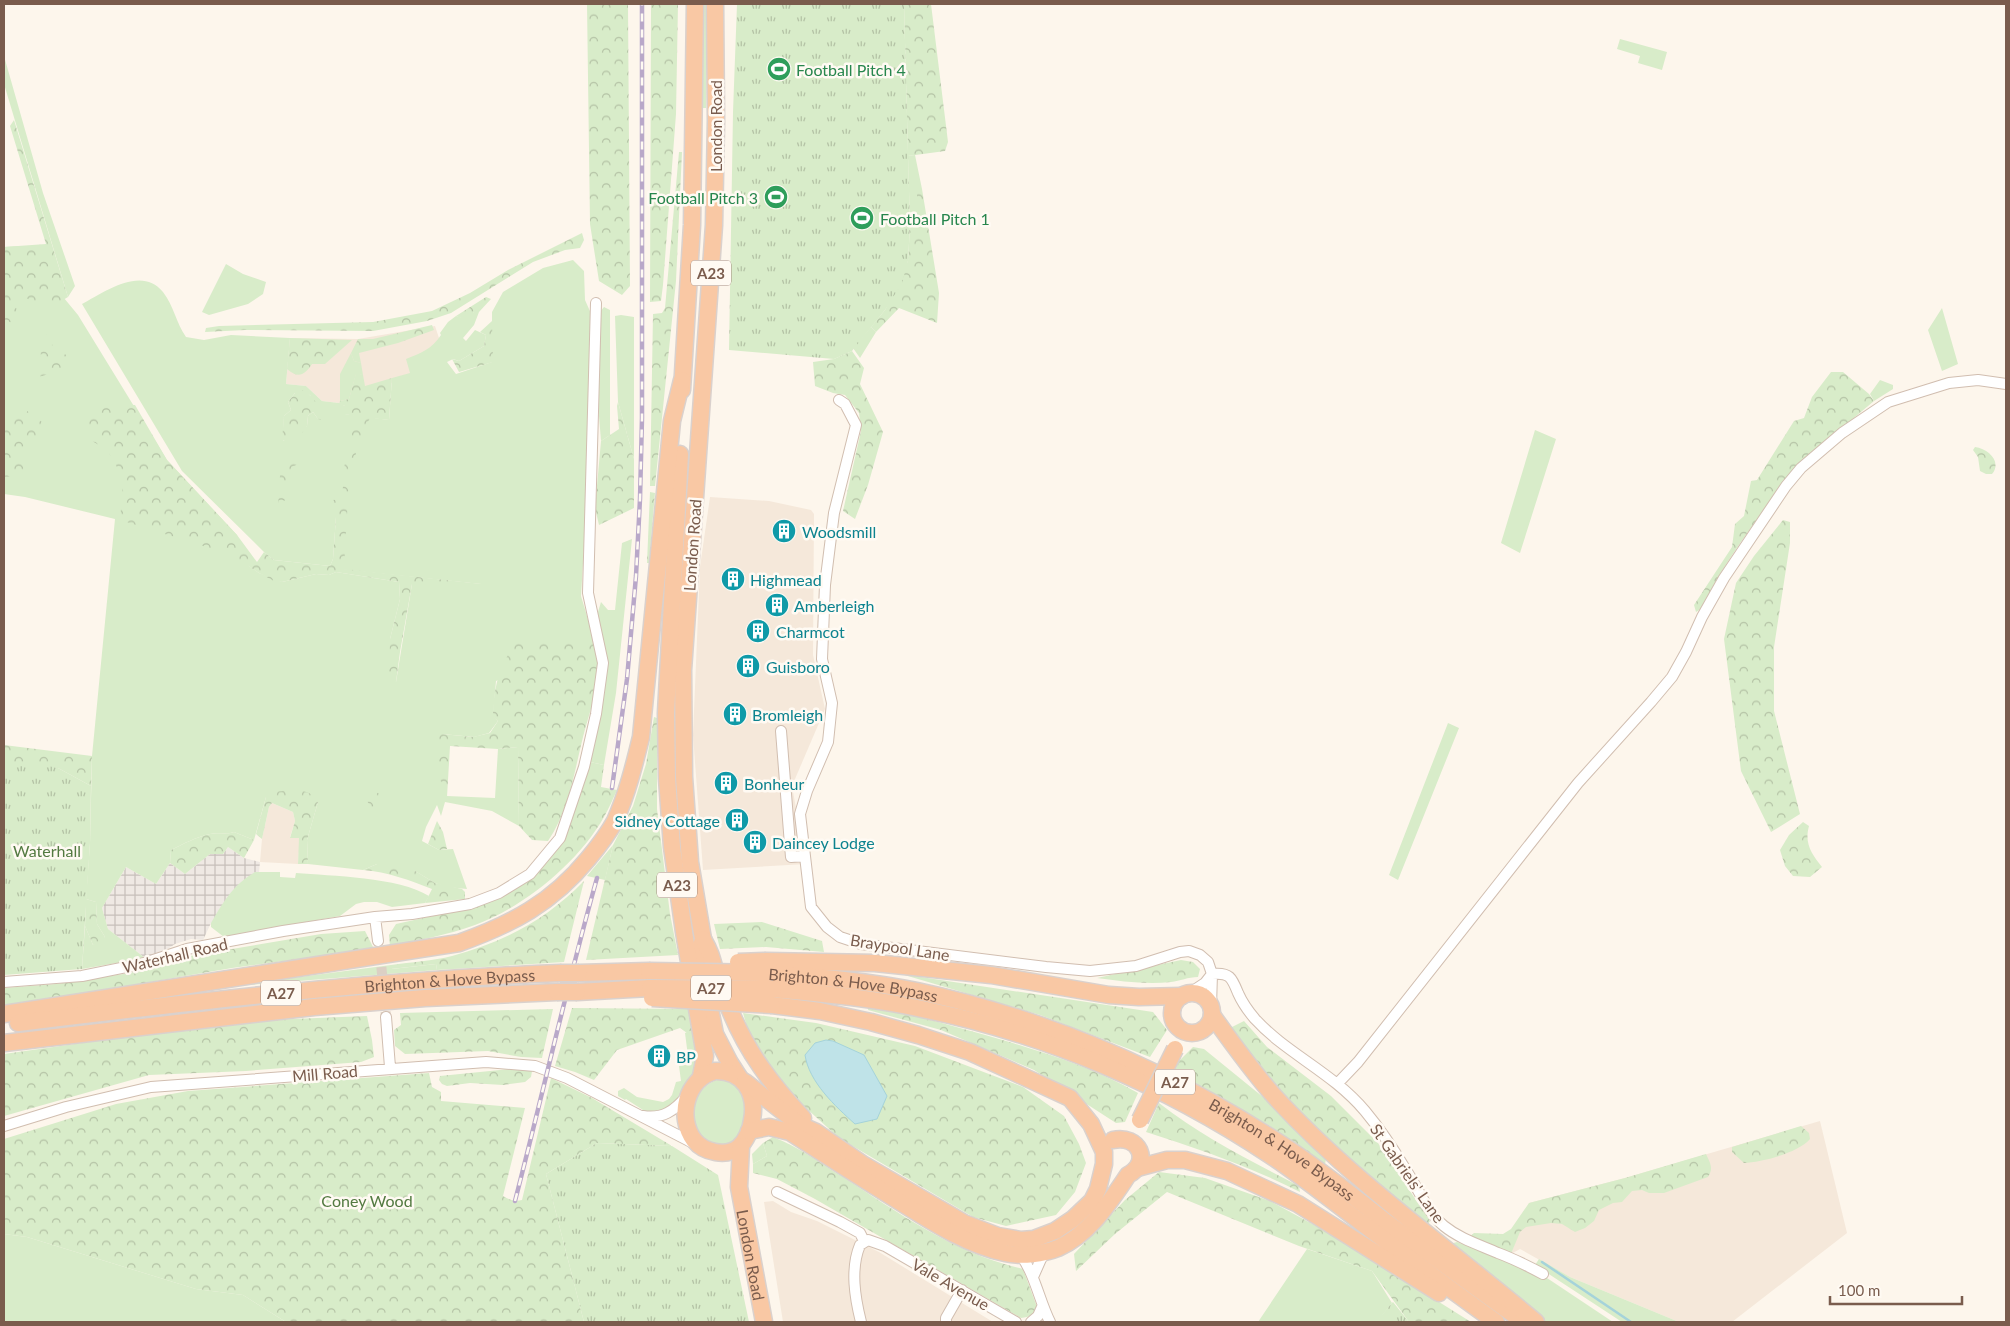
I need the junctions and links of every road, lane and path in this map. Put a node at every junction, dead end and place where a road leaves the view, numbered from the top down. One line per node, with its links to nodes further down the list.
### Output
1 (695, 4): 4 (highway, London Road / A23)
2 (715, 4): 10 (highway, London Road / A23)
3 (596, 303): 9 (street, Waterhall Road)
4 (682, 380): 18 (highway); 24 (highway, London Road / A23)
5 (2006, 384): 26 (street)
6 (838, 400): 8 (street, Braypool Lane)
7 (781, 731): 8 (street)
8 (805, 856): 13 (street, Braypool Lane)
9 (375, 917): 11 (street); 14 (street, Waterhall Road)
10 (703, 939): 25 (highway, London Road / A23); 33 (highway)
11 (378, 941)
12 (768, 967): 15 (highway, A27); 20 (highway, Brighton & Hove Bypass / A27, bridge); 57 (highway, Brighton & Hove Bypass / A27)
13 (1212, 974): 15 (street); 17 (street); 26 (street, St Gabriels' Lane)
14 (4, 982)
15 (1186, 994): 17 (highway); 21 (highway)
16 (772, 997): 22 (highway, Brighton & Hove Bypass / A27, bridge); 27 (highway, A27); 56 (highway, Brighton & Hove Bypass / A27)
17 (1212, 1011): 21 (highway); 58 (highway)
18 (4, 1014)
19 (386, 1017): 23 (street)
20 (4, 1024)
21 (1184, 1030): 30 (highway, A27, bridge)
22 (4, 1043)
23 (390, 1068): 29 (street, Mill Road); 31 (street, Mill Road)
24 (701, 1076): 25 (highway); 28 (highway)
25 (742, 1080): 32 (highway); 33 (highway)
26 (1338, 1083): 45 (street, St Gabriels' Lane)
27 (1049, 1088): 37 (highway, A27); 41 (highway, A27)
28 (688, 1094): 29 (street, Mill Road); 34 (highway)
29 (640, 1115): 34 (street, Mill Road)
30 (1140, 1120): 37 (highway, A27); 38 (highway, A27)
31 (4, 1126)
32 (750, 1131): 35 (highway); 44 (highway)
33 (816, 1132): 41 (highway)
34 (698, 1145): 36 (highway)
35 (740, 1146): 36 (highway); 39 (highway, London Road)
36 (714, 1152): 39 (highway, London Road)
37 (1107, 1152): 38 (highway); 38 (highway); 41 (highway)
38 (1136, 1165): 43 (highway); 55 (highway)
39 (739, 1187): 49 (highway, London Road)
40 (777, 1192): 42 (street)
41 (1082, 1211)
42 (864, 1241): 47 (street, Vale Avenue); 50 (street)
43 (1047, 1252): 44 (highway); 46 (street)
44 (1020, 1254): 46 (street)
45 (1543, 1274)
46 (1033, 1277): 48 (street)
47 (962, 1290): 51 (street); 52 (street, Vale Avenue)
48 (1042, 1307): 53 (street); 54 (street)
49 (764, 1322)
50 (861, 1322)
51 (946, 1322)
52 (1016, 1322)
53 (1031, 1322)
54 (1050, 1322)
55 (1488, 1322)
56 (1496, 1322)
57 (1524, 1322)
58 (1536, 1322)

